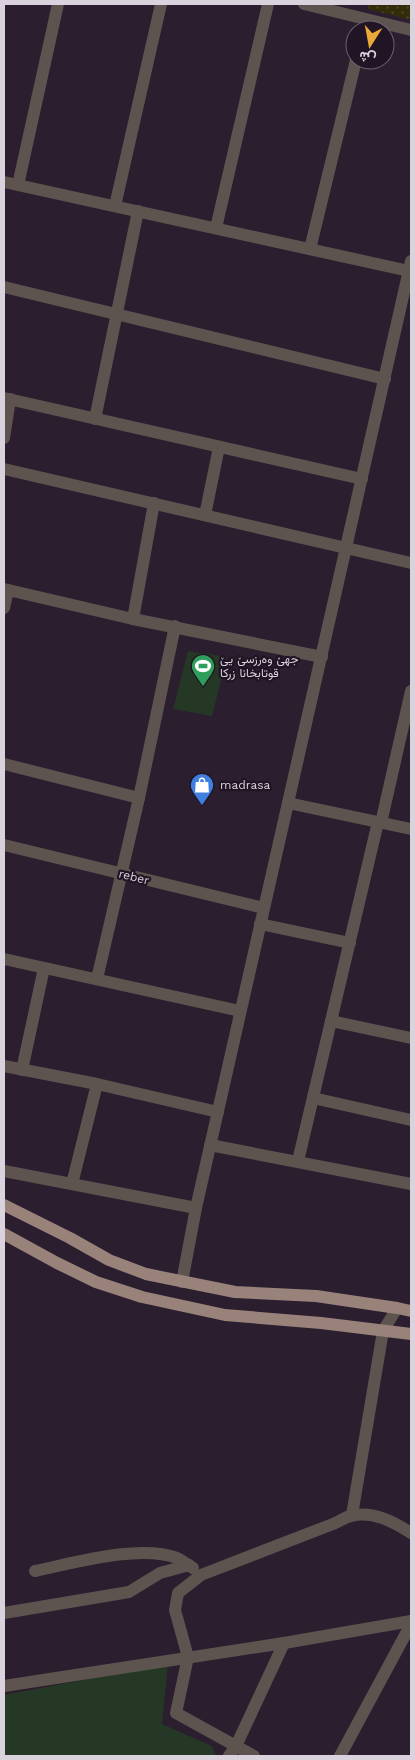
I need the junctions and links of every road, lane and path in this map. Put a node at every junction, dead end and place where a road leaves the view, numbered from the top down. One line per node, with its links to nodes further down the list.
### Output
1 (58, 4): 10 (street)
2 (161, 4): 11 (street)
3 (268, 4): 13 (street)
4 (304, 4): 5 (street)
5 (353, 20)
6 (395, 28): 7 (street)
7 (411, 30)
8 (354, 70): 14 (street)
9 (4, 182): 10 (street)
10 (18, 185): 11 (street)
11 (115, 206): 12 (street)
12 (138, 211): 13 (street); 18 (street)
13 (216, 228): 14 (street)
14 (310, 249): 15 (street)
15 (410, 266): 17 (street)
16 (4, 287): 18 (street)
17 (408, 291): 19 (street)
18 (117, 316): 19 (street); 21 (street)
19 (384, 379): 25 (street)
20 (7, 399): 21 (street); 22 (street)
21 (95, 419): 23 (street)
22 (4, 438)
23 (219, 446): 25 (street); 27 (street)
24 (4, 469): 26 (street)
25 (362, 479): 28 (street)
26 (154, 503): 27 (street); 32 (street)
27 (204, 515): 28 (street)
28 (346, 547): 29 (street); 34 (street)
29 (411, 563)
30 (6, 590): 31 (street); 32 (street)
31 (4, 608)
32 (133, 619): 33 (street)
33 (174, 626): 34 (street); 38 (street)
34 (322, 657): 39 (street)
35 (411, 691): 36 (street)
36 (406, 742): 40 (street)
37 (4, 764): 38 (street)
38 (138, 798): 43 (street)
39 (288, 803): 40 (street); 44 (street)
40 (380, 823): 41 (street); 46 (street)
41 (411, 829)
42 (4, 845): 43 (street, reber)
43 (121, 874): 44 (street, reber); 49 (street)
44 (264, 908): 45 (street)
45 (260, 924): 46 (street); 50 (street)
46 (350, 943): 51 (street)
47 (4, 959): 48 (street)
48 (44, 968): 49 (street); 54 (street)
49 (96, 979): 50 (street)
50 (240, 1011): 57 (street)
51 (331, 1021): 52 (street); 56 (street)
52 (411, 1038)
53 (4, 1066): 54 (street)
54 (22, 1070): 55 (street)
55 (97, 1084): 57 (street); 62 (street)
56 (313, 1098): 58 (street); 60 (street)
57 (218, 1112): 59 (street)
58 (411, 1120)
59 (210, 1145): 60 (street); 65 (street)
60 (298, 1161): 63 (street)
61 (4, 1170): 62 (street)
62 (72, 1184): 65 (street)
63 (411, 1184)
64 (4, 1205): 67 (main road)
65 (196, 1208): 67 (street)
66 (4, 1234): 70 (main road)
67 (182, 1282): 68 (main road)
68 (397, 1308): 69 (main road); 70 (street)
69 (411, 1312)
70 (383, 1331): 71 (main road); 72 (street)
71 (411, 1334)
72 (352, 1515): 73 (street); 76 (street)
73 (411, 1533)
74 (189, 1565): 75 (street); 76 (street); 77 (street)
75 (35, 1570)
76 (201, 1575): 80 (street)
77 (4, 1613)
78 (411, 1622): 79 (street); 84 (street)
79 (284, 1643): 80 (street); 82 (street)
80 (188, 1657): 81 (street); 82 (street)
81 (4, 1686)
82 (232, 1751): 83 (street)
83 (254, 1756)
84 (340, 1756)

